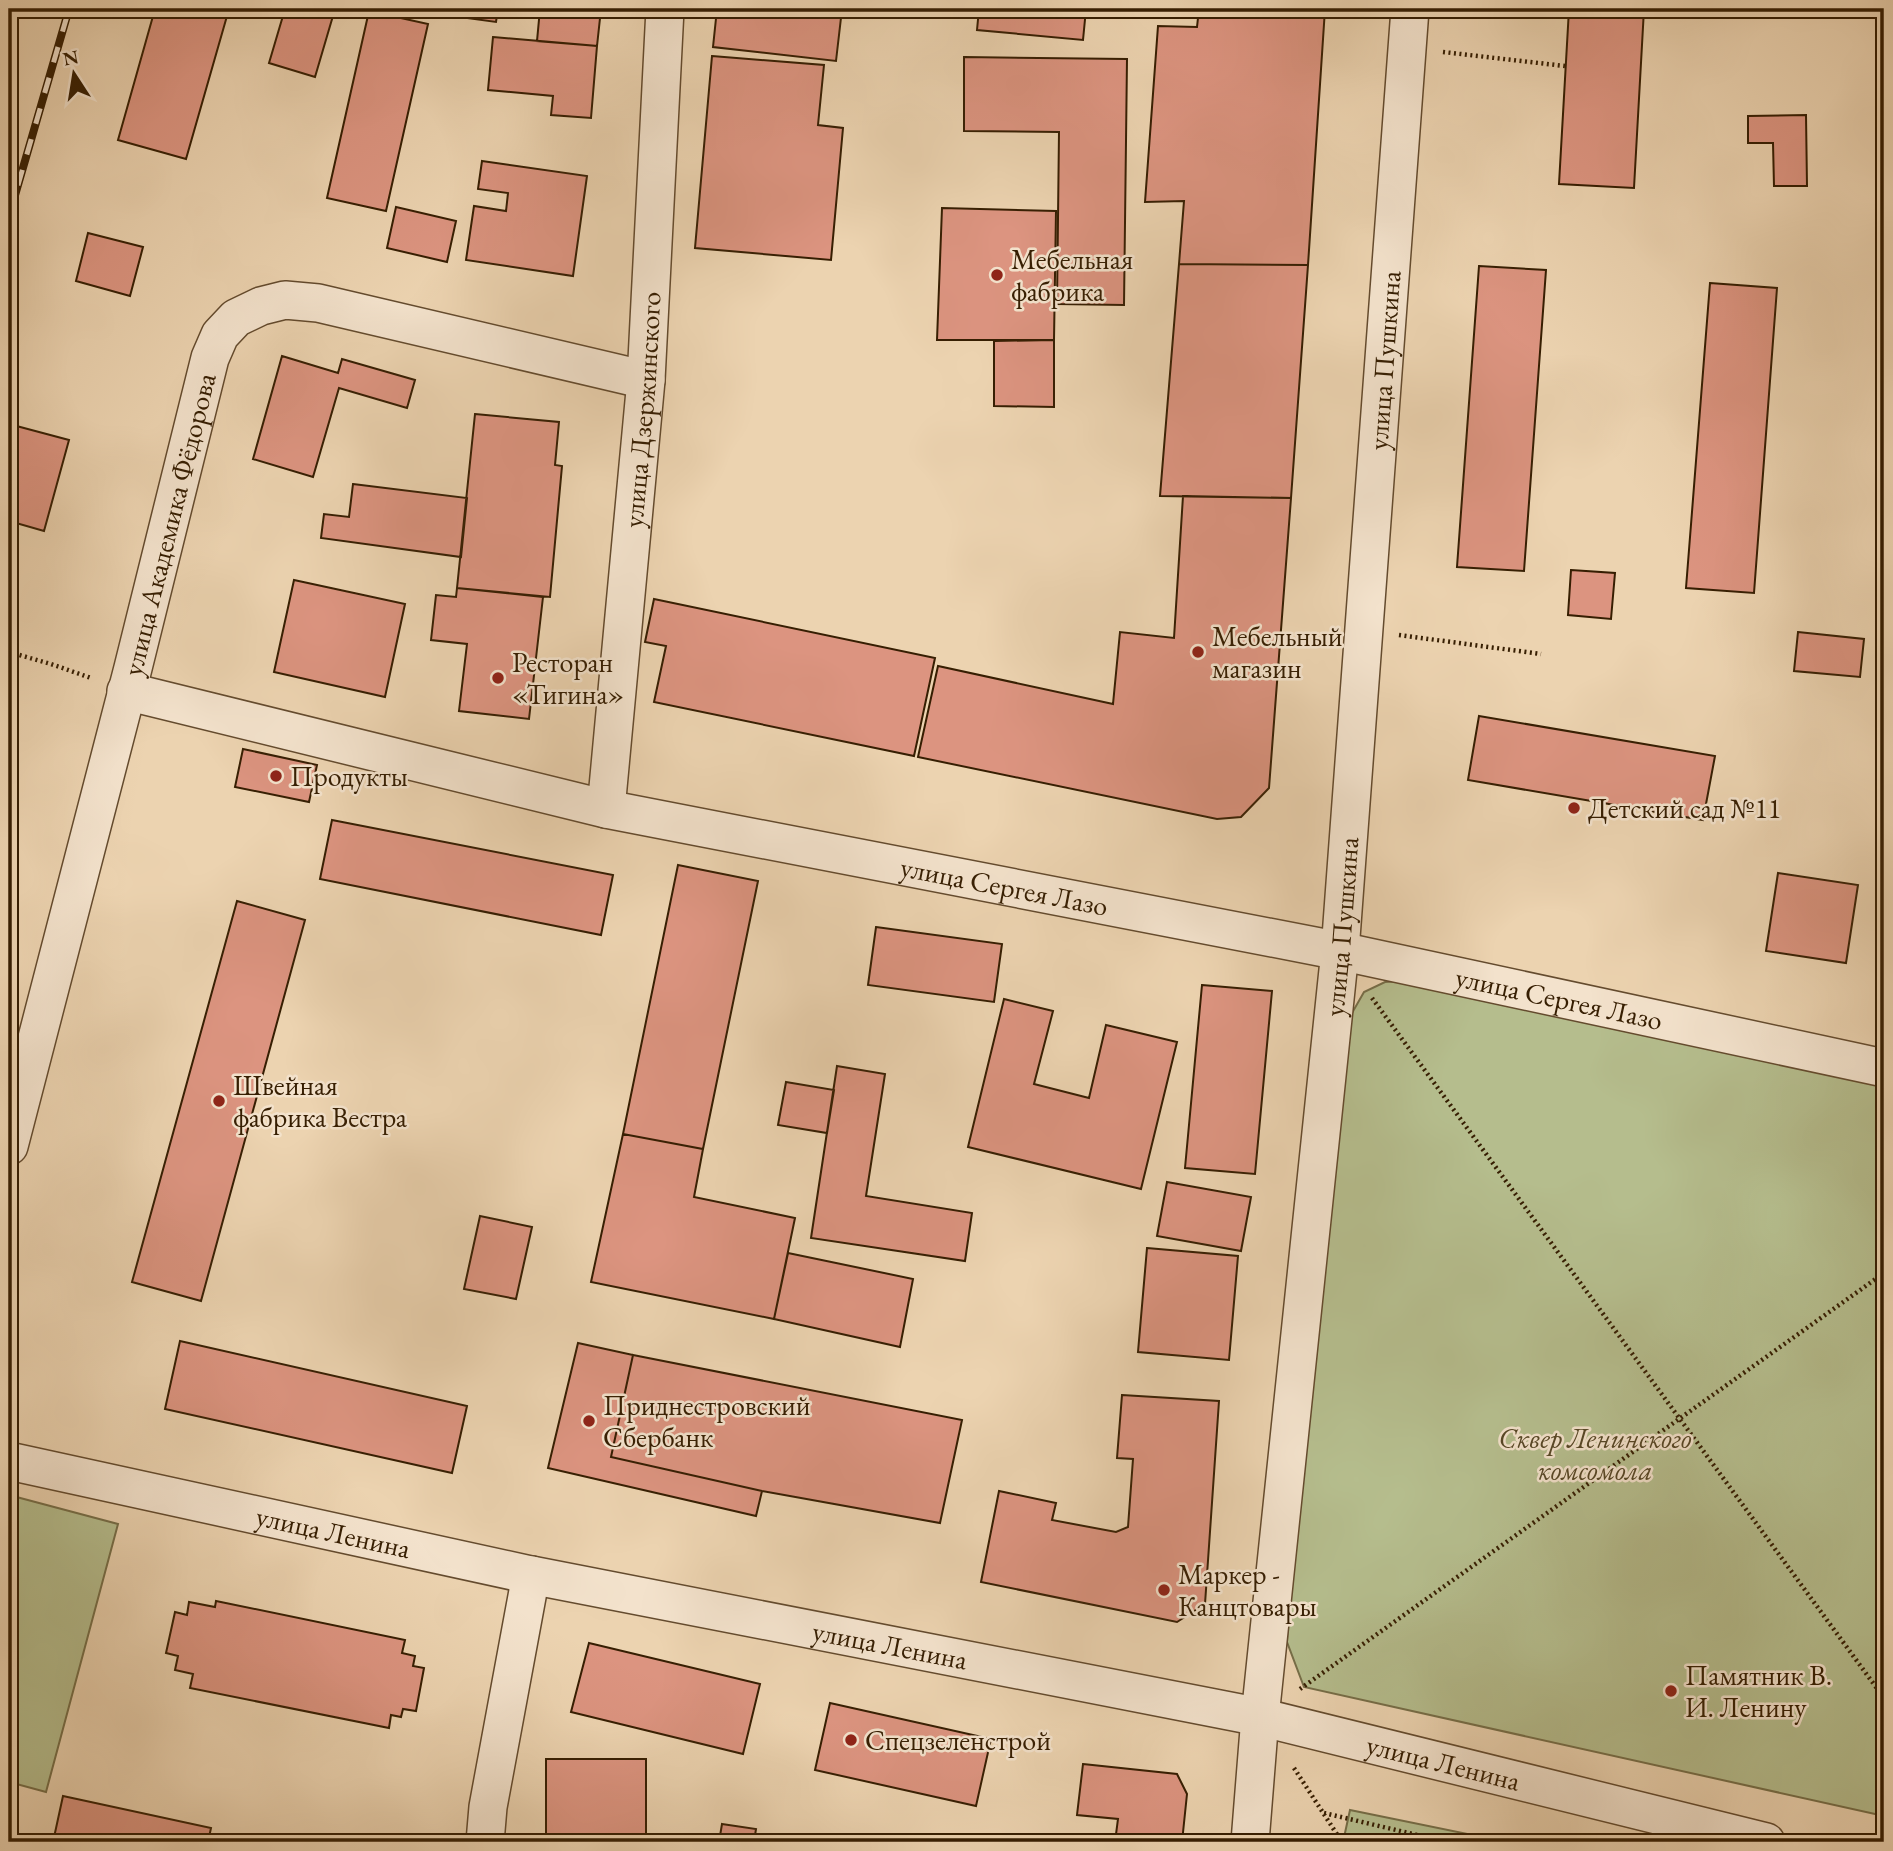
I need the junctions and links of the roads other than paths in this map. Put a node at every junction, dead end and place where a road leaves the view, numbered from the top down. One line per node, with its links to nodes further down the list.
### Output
1 (665, 9): 3 (street, улица Дзержинского)
2 (1410, 9): 6 (street, улица Пушкина)
3 (646, 380): 4 (street, улица Академика Фёдорова); 5 (street, улица Дзержинского)
4 (127, 691): 5 (street, улица Сергея Лазо); 8 (street, улица Академика Фёдорова)
5 (606, 809): 6 (street, улица Сергея Лазо)
6 (1340, 951): 7 (street, улица Сергея Лазо); 11 (street, улица Пушкина)
7 (1884, 1068)
8 (9, 1146)
9 (9, 1461): 10 (street, улица Ленина)
10 (531, 1575): 11 (street, улица Ленина); 12 (street)
11 (1260, 1717): 13 (street, улица Пушкина); 14 (street, улица Ленина)
12 (485, 1842)
13 (1250, 1842)
14 (1766, 1842)

